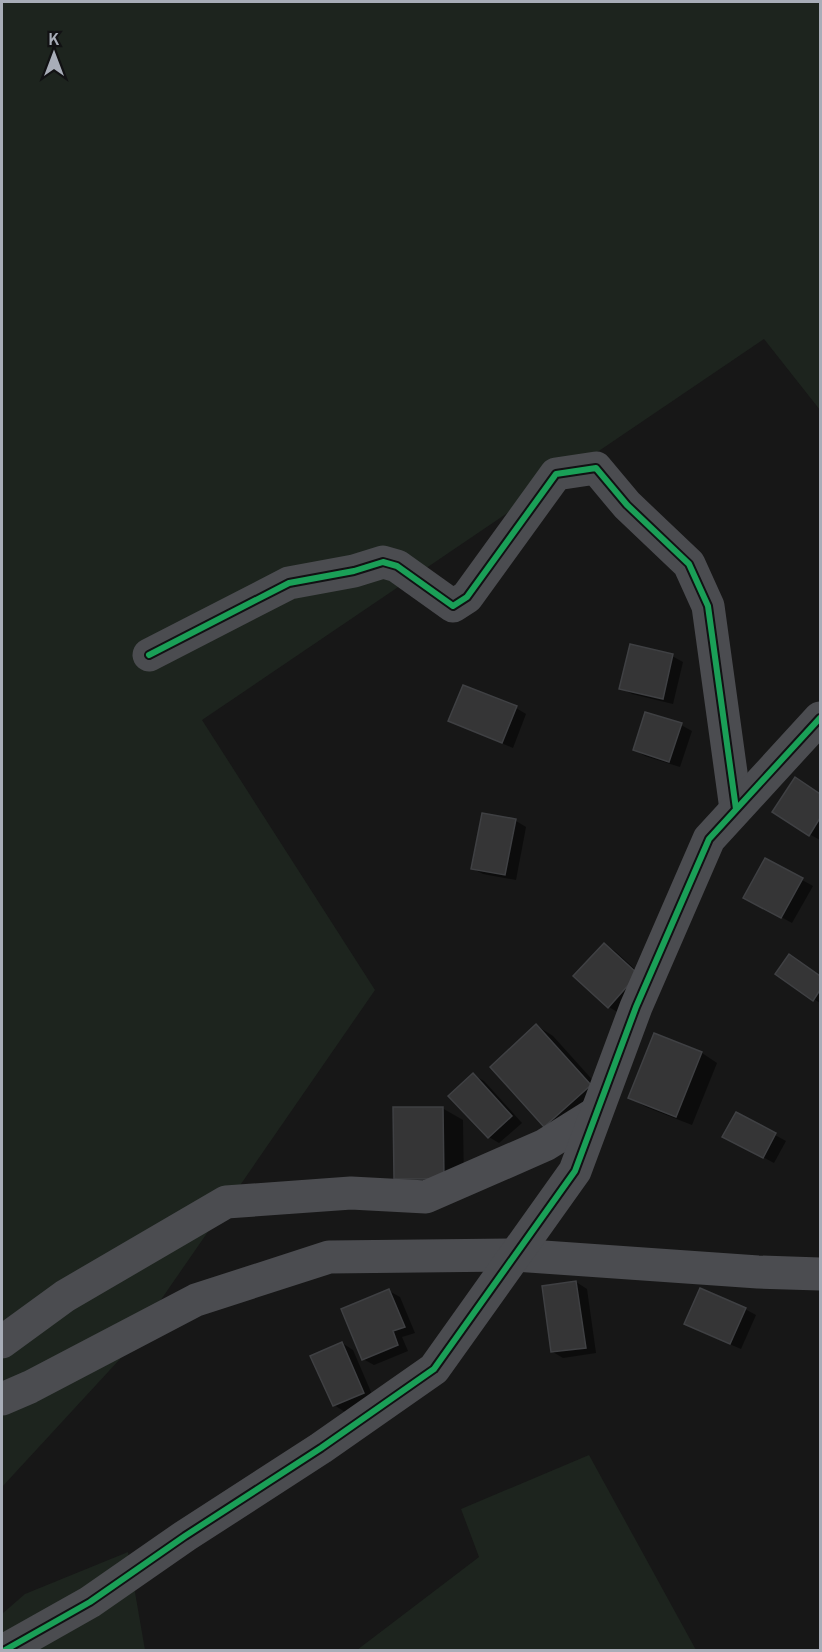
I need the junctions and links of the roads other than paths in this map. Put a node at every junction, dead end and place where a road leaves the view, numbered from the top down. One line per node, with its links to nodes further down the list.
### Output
1 (149, 655): 3 (street)
2 (820, 718): 3 (street)
3 (736, 809): 4 (street)
4 (596, 1113): 5 (street); 7 (street)
5 (515, 1255): 6 (street); 8 (street); 9 (street)
6 (820, 1274)
7 (2, 1342)
8 (2, 1399)
9 (5, 1650)

